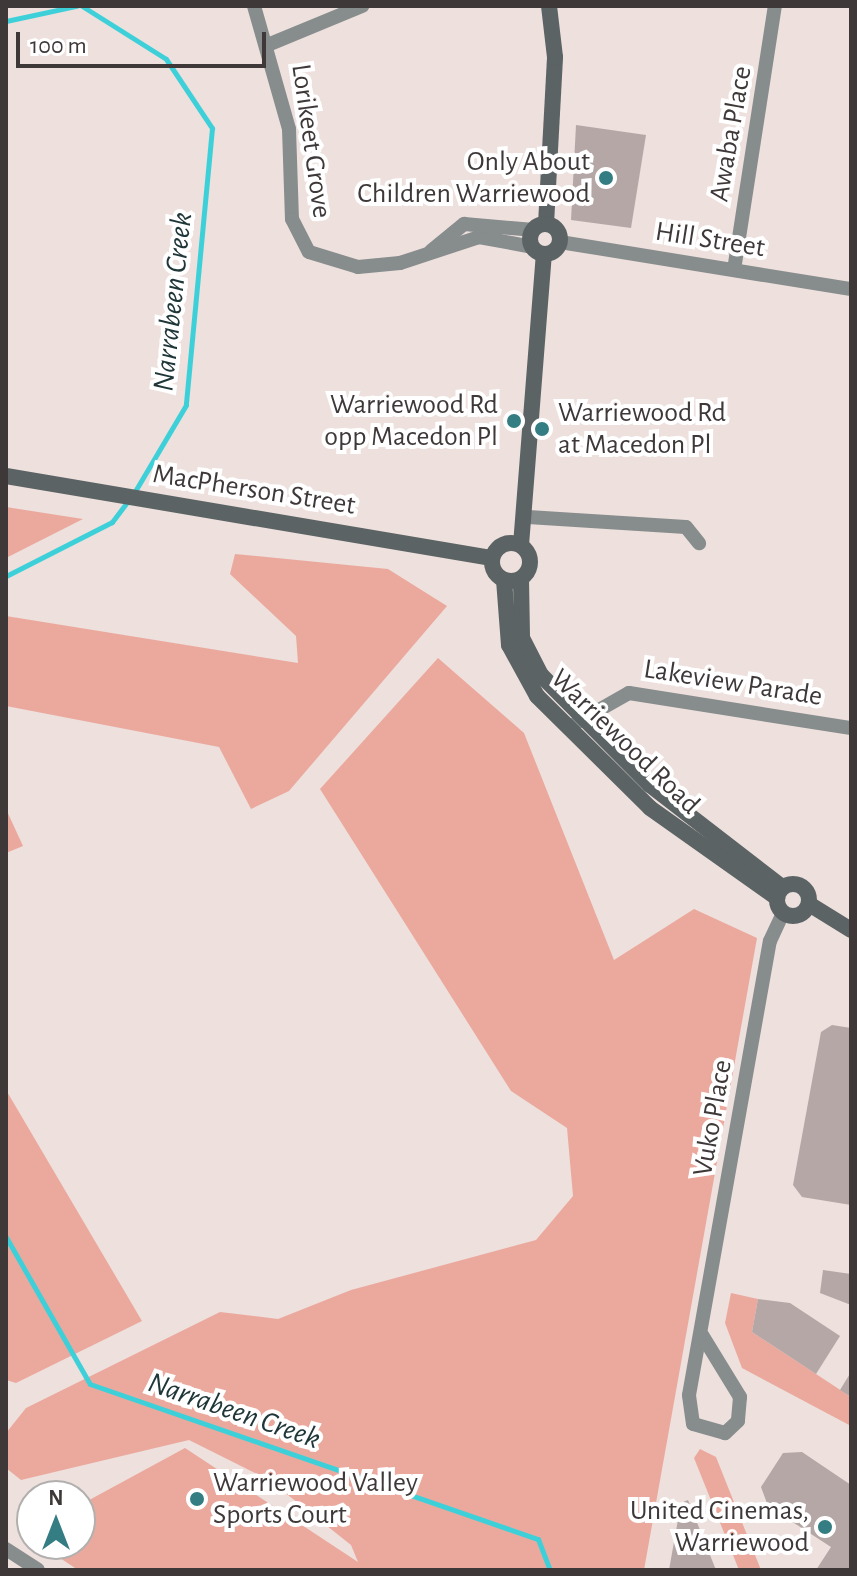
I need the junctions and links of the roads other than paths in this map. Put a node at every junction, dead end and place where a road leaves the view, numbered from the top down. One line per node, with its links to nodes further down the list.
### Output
1 (254, 6): 5 (street, Lorikeet Grove)
2 (362, 6): 5 (street)
3 (549, 6): 6 (street)
4 (775, 6): 10 (street, Awaba Place)
5 (270, 44): 8 (street, Lorikeet Grove)
6 (540, 227): 7 (street); 8 (street, Lorikeet Grove); 9 (street)
7 (560, 242): 9 (street); 10 (street, Hill Street)
8 (431, 251): 9 (street, Lorikeet Grove)
9 (538, 251): 13 (street)
10 (734, 270): 11 (street, Hill Street)
11 (851, 289)
12 (6, 476): 16 (street, MacPherson Street)
13 (528, 517): 14 (street); 15 (street)
14 (699, 543)
15 (521, 545): 16 (street); 17 (street, Warriewood Road)
16 (492, 558): 17 (street)
17 (512, 579): 18 (street, Warriewood Road)
18 (576, 723): 19 (street, Lakeview Parade); 20 (street, Warriewood Road)
19 (851, 728)
20 (781, 899): 21 (street); 21 (street, Warriewood Road); 23 (street, Vuko Place)
21 (809, 904): 22 (street)
22 (851, 930)
23 (702, 1335): 23 (street, Vuko Place)
24 (6, 1549): 25 (street)
25 (38, 1570)

